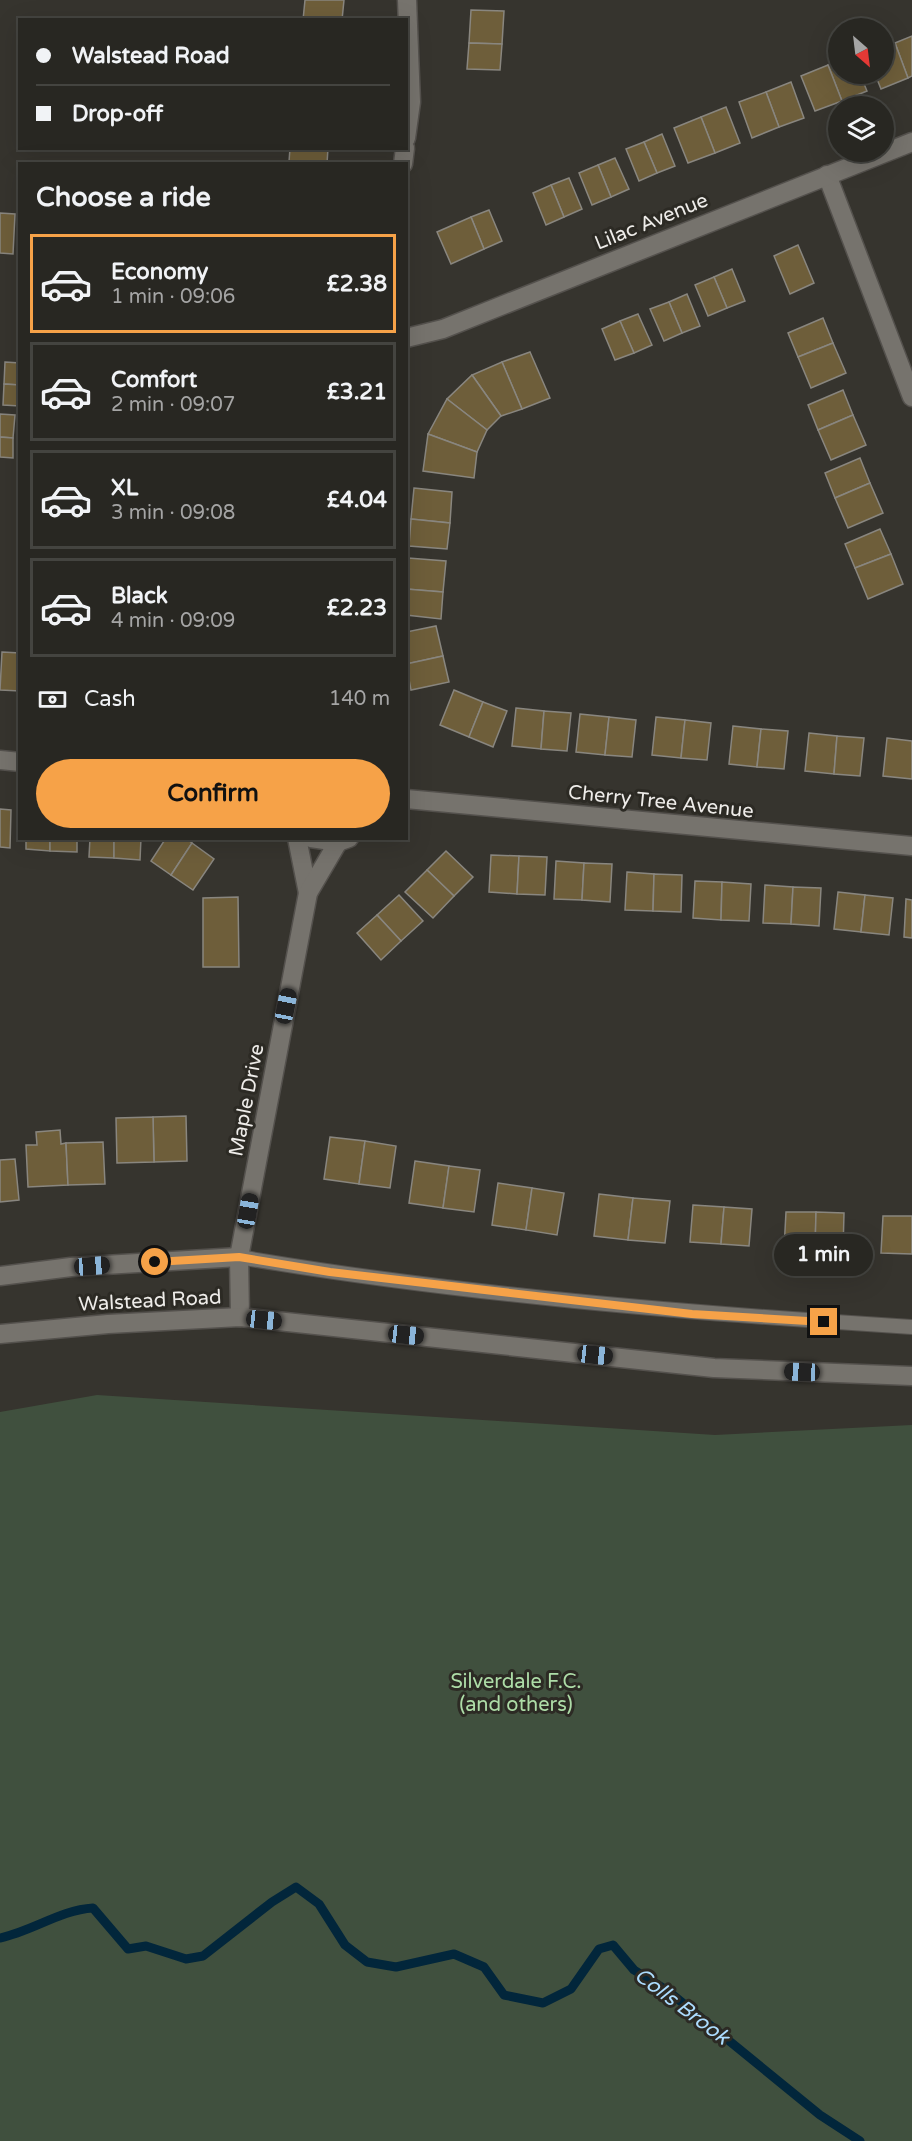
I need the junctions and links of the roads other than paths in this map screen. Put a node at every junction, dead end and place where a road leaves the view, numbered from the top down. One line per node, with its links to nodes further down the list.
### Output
1 (407, 0): 2 (street)
2 (408, 18)
3 (408, 26): 4 (street)
4 (408, 124)
5 (912, 142): 6 (street, Lilac Avenue)
6 (826, 175): 7 (street, Lilac Avenue); 8 (street)
7 (408, 338)
8 (912, 397)
9 (0, 760): 10 (street)
10 (18, 762)
11 (408, 799): 14 (street, Cherry Tree Avenue)
12 (297, 840): 15 (street, Maple Drive)
13 (343, 840): 15 (street, Maple Drive)
14 (912, 846)
15 (308, 893): 16 (street, Maple Drive)
16 (239, 1257): 17 (street, Walstead Road); 18 (street, Maple Drive); 19 (lane)
17 (0, 1276)
18 (240, 1317): 20 (street, Walstead Road); 21 (street, Walstead Road)
19 (912, 1328)
20 (0, 1334)
21 (912, 1376)

